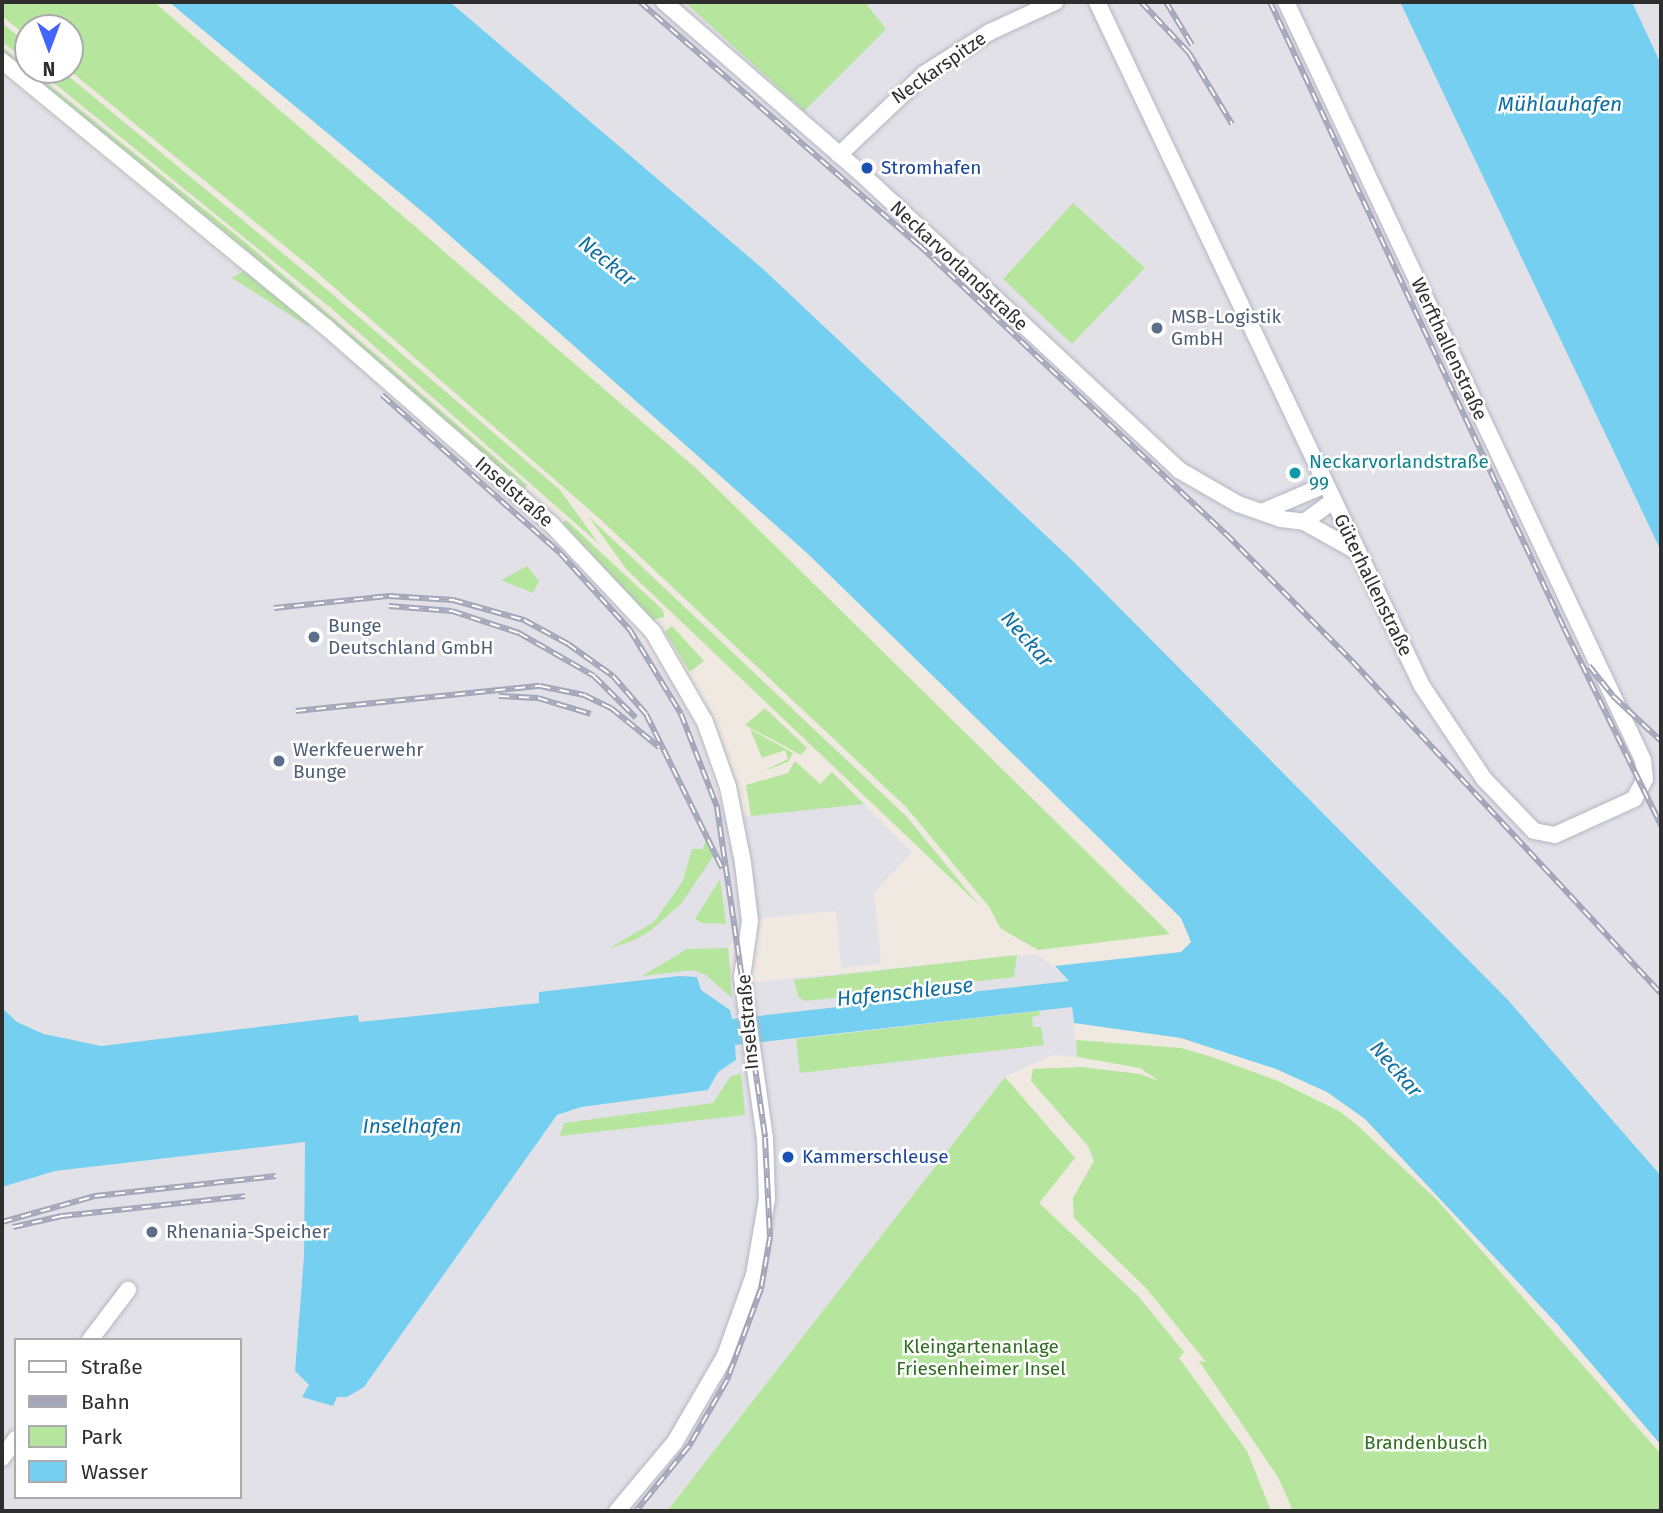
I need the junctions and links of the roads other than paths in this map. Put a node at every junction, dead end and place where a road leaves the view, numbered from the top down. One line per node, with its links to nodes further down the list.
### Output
1 (664, 2): 6 (street, Neckarvorlandstraße)
2 (1055, 2): 6 (street, Neckarspitze)
3 (1097, 2): 7 (street, Güterhallenstraße)
4 (1286, 2): 12 (street, Werfthallenstraße)
5 (2, 61): 17 (street, Inselstraße)
6 (839, 155): 9 (street, Neckarvorlandstraße)
7 (1325, 485): 8 (street, Güterhallenstraße); 9 (street)
8 (1333, 501): 10 (street); 11 (street, Güterhallenstraße)
9 (1264, 511): 10 (street, Neckarvorlandstraße)
10 (1304, 522): 11 (street, Neckarvorlandstraße)
11 (1356, 551): 12 (street, Güterhallenstraße)
12 (1645, 774)
13 (128, 1290): 14 (street)
14 (92, 1338)
15 (14, 1442): 16 (street)
16 (2, 1458)
17 (617, 1511)

